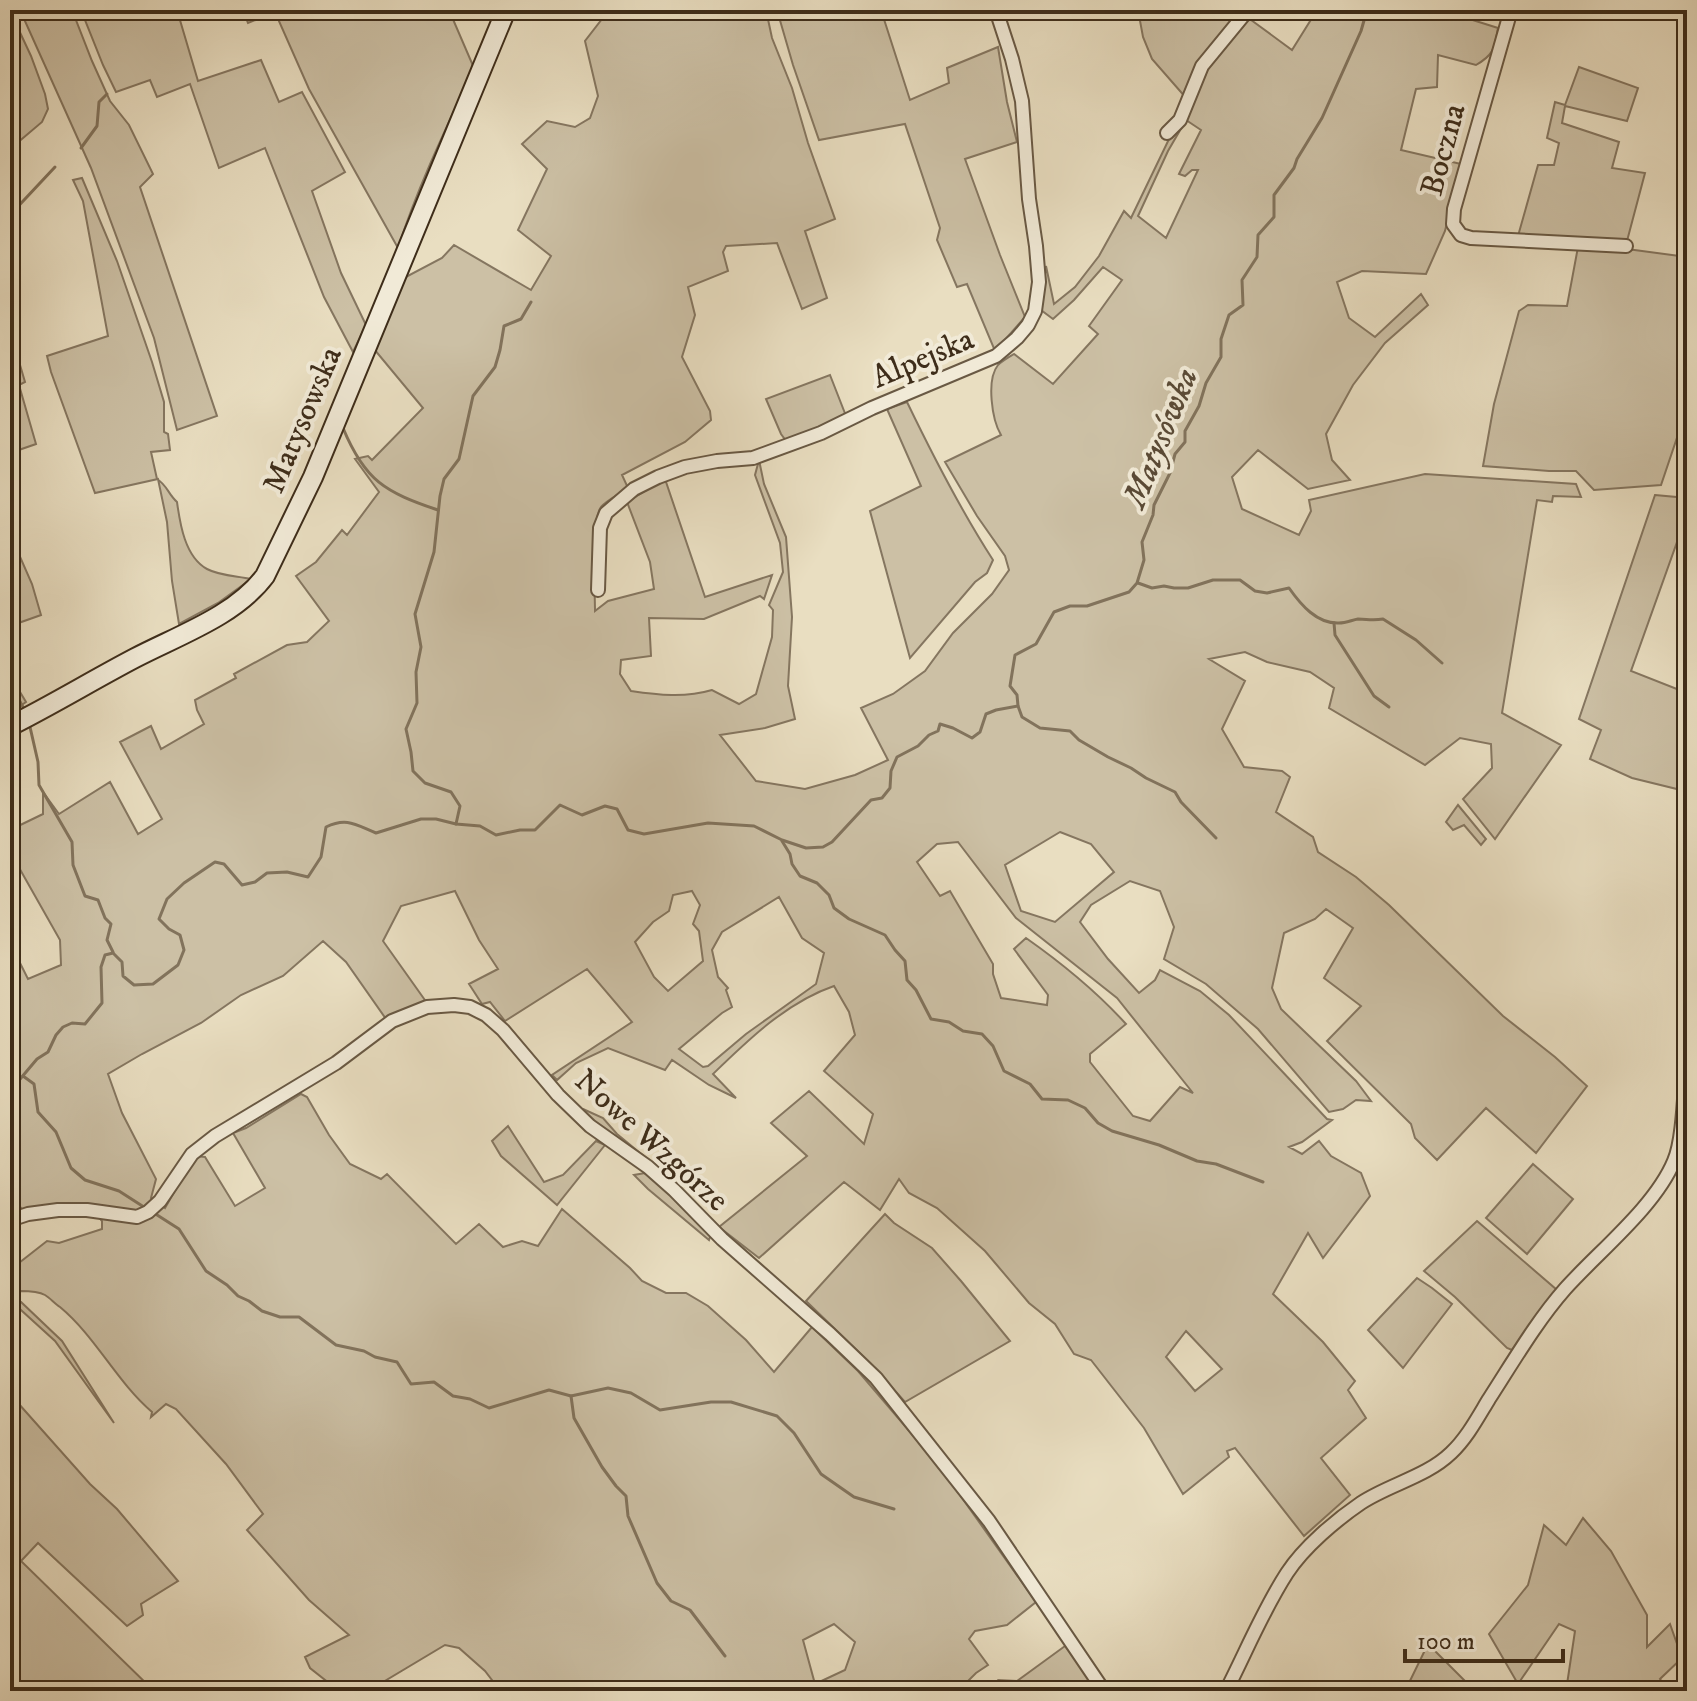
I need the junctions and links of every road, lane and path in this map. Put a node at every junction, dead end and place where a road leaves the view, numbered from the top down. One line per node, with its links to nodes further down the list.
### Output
1 (506, 10): 8 (street, Matysowska)
2 (996, 10): 7 (street, Alpejska)
3 (1248, 10): 5 (street)
4 (1511, 10): 6 (street, Boczna)
5 (1167, 133)
6 (1626, 246)
7 (598, 590)
8 (10, 726)
9 (1687, 1059): 12 (street)
10 (10, 1220): 11 (street, Nowe Wzgórze)
11 (1104, 1691)
12 (1226, 1691)

